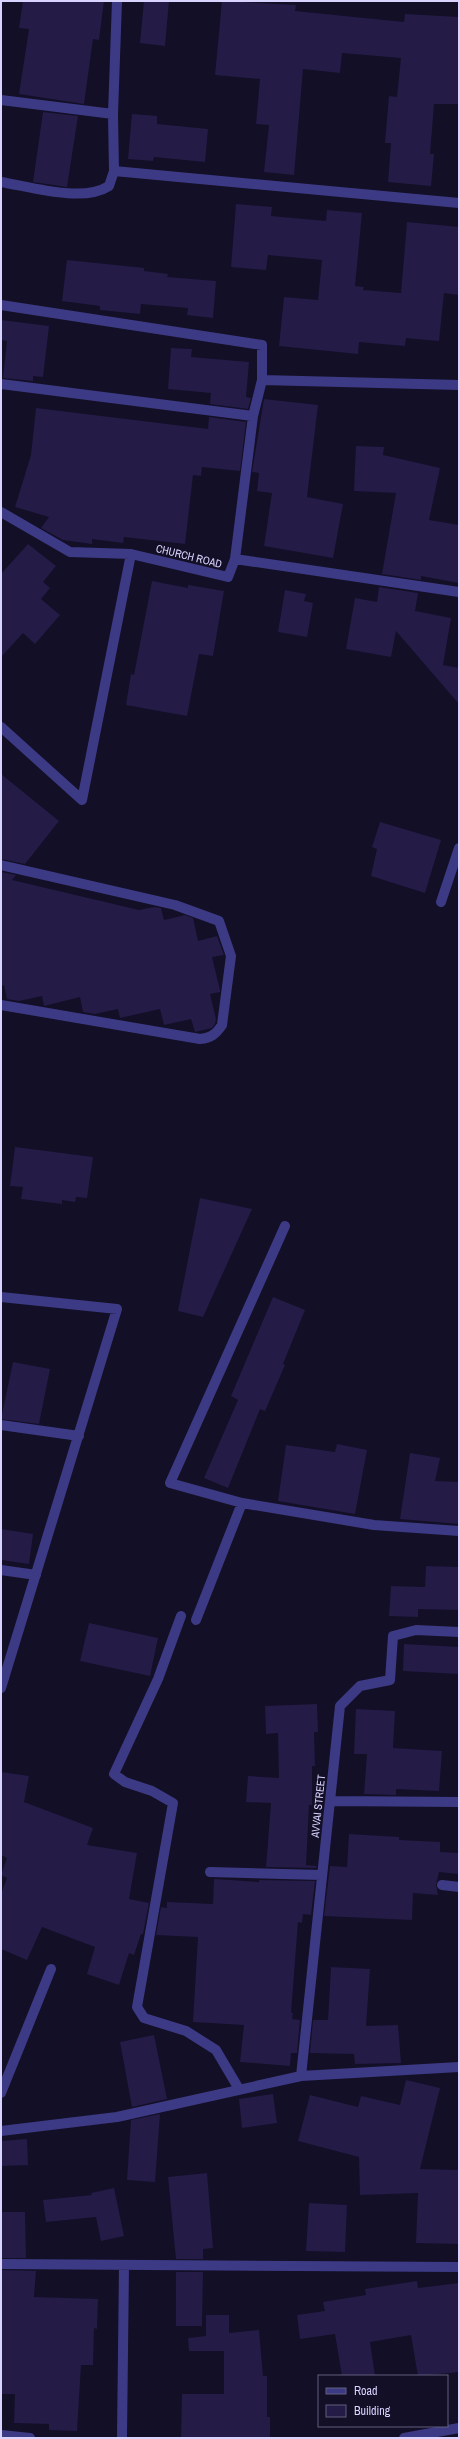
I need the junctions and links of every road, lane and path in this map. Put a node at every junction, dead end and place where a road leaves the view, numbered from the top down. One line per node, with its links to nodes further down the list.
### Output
1 (117, 1): 3 (street)
2 (1, 100): 3 (street)
3 (113, 114): 4 (street)
4 (114, 171): 5 (street); 6 (street)
5 (1, 182)
6 (459, 203)
7 (1, 305): 8 (street, CHURCH ROAD)
8 (262, 380): 10 (street); 11 (street, CHURCH ROAD)
9 (1, 384): 11 (street)
10 (459, 385)
11 (252, 416): 14 (street, CHURCH ROAD)
12 (1, 512): 13 (street)
13 (131, 554): 14 (street, CHURCH ROAD); 16 (street)
14 (235, 559): 15 (street)
15 (459, 592)
16 (1, 727)
17 (459, 848): 19 (street)
18 (1, 865): 20 (street)
19 (441, 902)
20 (1, 1006)
21 (285, 1226): 25 (street)
22 (1, 1296): 24 (street)
23 (1, 1425): 24 (street)
24 (79, 1436): 28 (street)
25 (242, 1503): 26 (street); 30 (street)
26 (459, 1532)
27 (1, 1570): 28 (street)
28 (36, 1575): 32 (street)
29 (181, 1616): 42 (street)
30 (196, 1620)
31 (459, 1632): 33 (street, AVVAI STREET)
32 (1, 1688)
33 (332, 1801): 34 (street); 36 (street, AVVAI STREET)
34 (459, 1802)
35 (210, 1872): 36 (street)
36 (322, 1875): 41 (street, AVVAI STREET)
37 (442, 1885): 38 (street)
38 (459, 1887)
39 (51, 1969): 43 (street)
40 (459, 2067): 41 (street)
41 (301, 2076): 42 (street)
42 (239, 2089): 44 (street)
43 (1, 2093)
44 (1, 2131)
45 (1, 2264): 46 (street)
46 (124, 2265): 47 (street); 51 (street)
47 (459, 2267)
48 (459, 2428): 52 (street)
49 (1, 2435): 50 (street)
50 (30, 2438)
51 (122, 2438)
52 (404, 2438)

